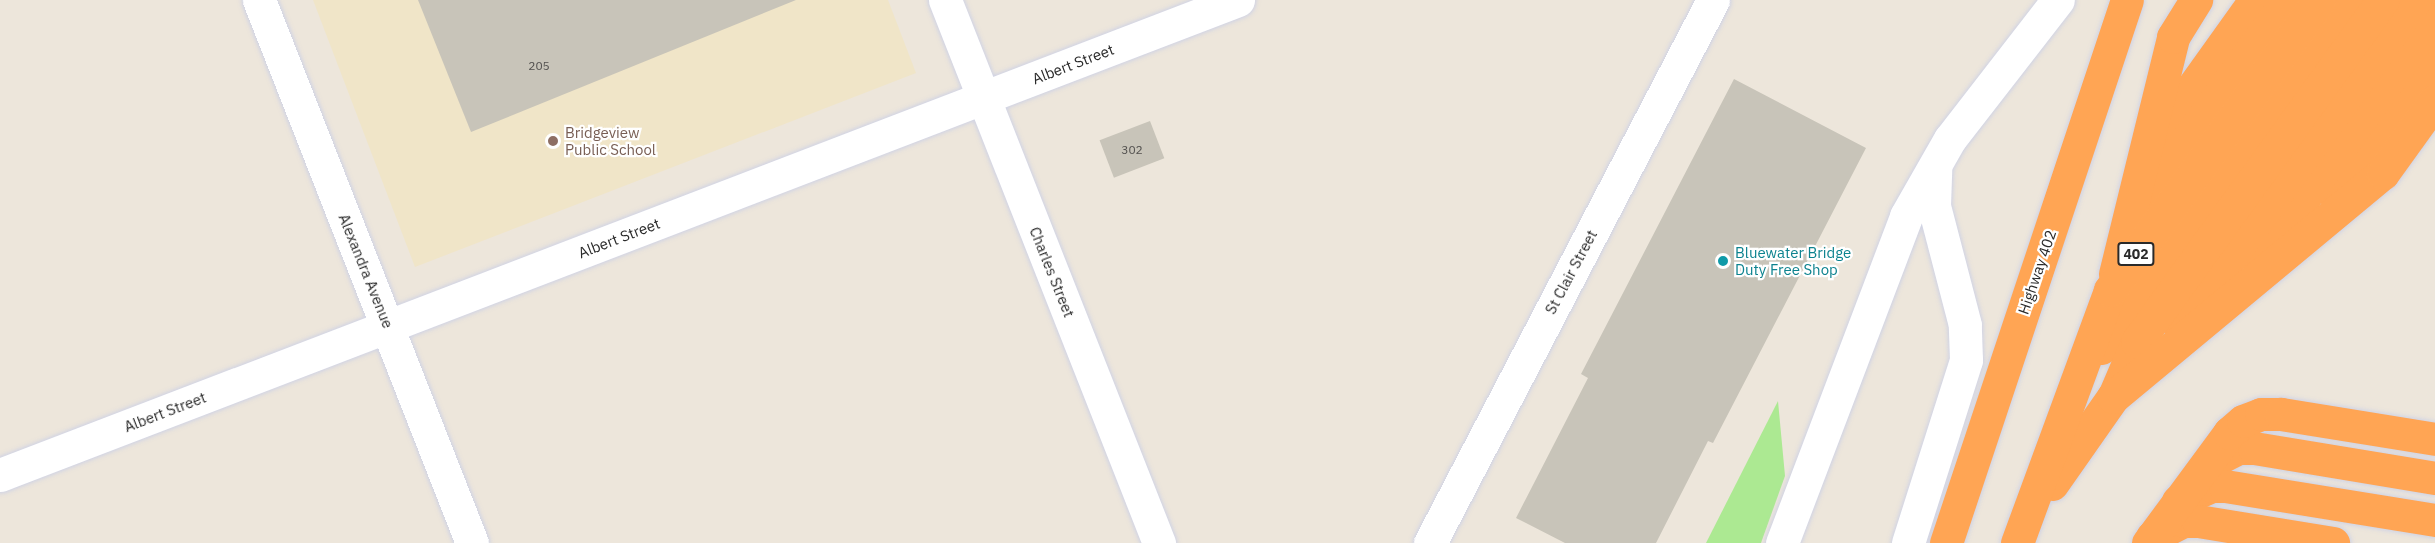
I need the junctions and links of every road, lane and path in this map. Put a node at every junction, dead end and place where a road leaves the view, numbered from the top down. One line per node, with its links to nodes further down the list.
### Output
1 (259, 0): 26 (street, Alexandra Avenue)
2 (945, 0): 17 (street, Charles Street)
3 (1238, 0): 17 (street, Albert Street)
4 (1713, 0): 40 (street, St Clair Street)
5 (2058, 0): 20 (street)
6 (2196, 0): 19 (highway)
7 (2228, 0): 19 (highway)
8 (2255, 0): 21 (highway)
9 (2288, 0): 22 (highway)
10 (2319, 0): 24 (highway, 402)
11 (2351, 0): 28 (highway)
12 (2383, 0): 29 (highway)
13 (2415, 0): 27 (highway)
14 (2126, 6): 43 (highway, Highway 402)
15 (2435, 15): 25 (highway)
16 (2435, 60): 23 (highway)
17 (983, 98): 26 (street, Albert Street); 39 (street, Charles Street)
18 (2435, 101): 23 (highway)
19 (2156, 109): 21 (highway)
20 (1936, 164): 41 (street); 42 (street)
21 (2140, 169): 22 (highway)
22 (2124, 235): 24 (highway)
23 (2309, 235): 25 (highway)
24 (2110, 290): 28 (highway, 402)
25 (2230, 300): 27 (highway)
26 (388, 326): 32 (street, Albert Street); 38 (street, Alexandra Avenue)
27 (2152, 365): 29 (highway)
28 (2077, 381): 36 (highway, 402)
29 (2113, 397): 36 (highway)
30 (2435, 439): 31 (highway)
31 (2205, 465): 33 (highway); 34 (highway)
32 (0, 475)
33 (2435, 478)
34 (2178, 501): 35 (highway); 37 (highway)
35 (2435, 520)
36 (2022, 531)
37 (2150, 540): 44 (highway)
38 (472, 543)
39 (1159, 543)
40 (1430, 543)
41 (1782, 543)
42 (1908, 543)
43 (1946, 543)
44 (2333, 543)

